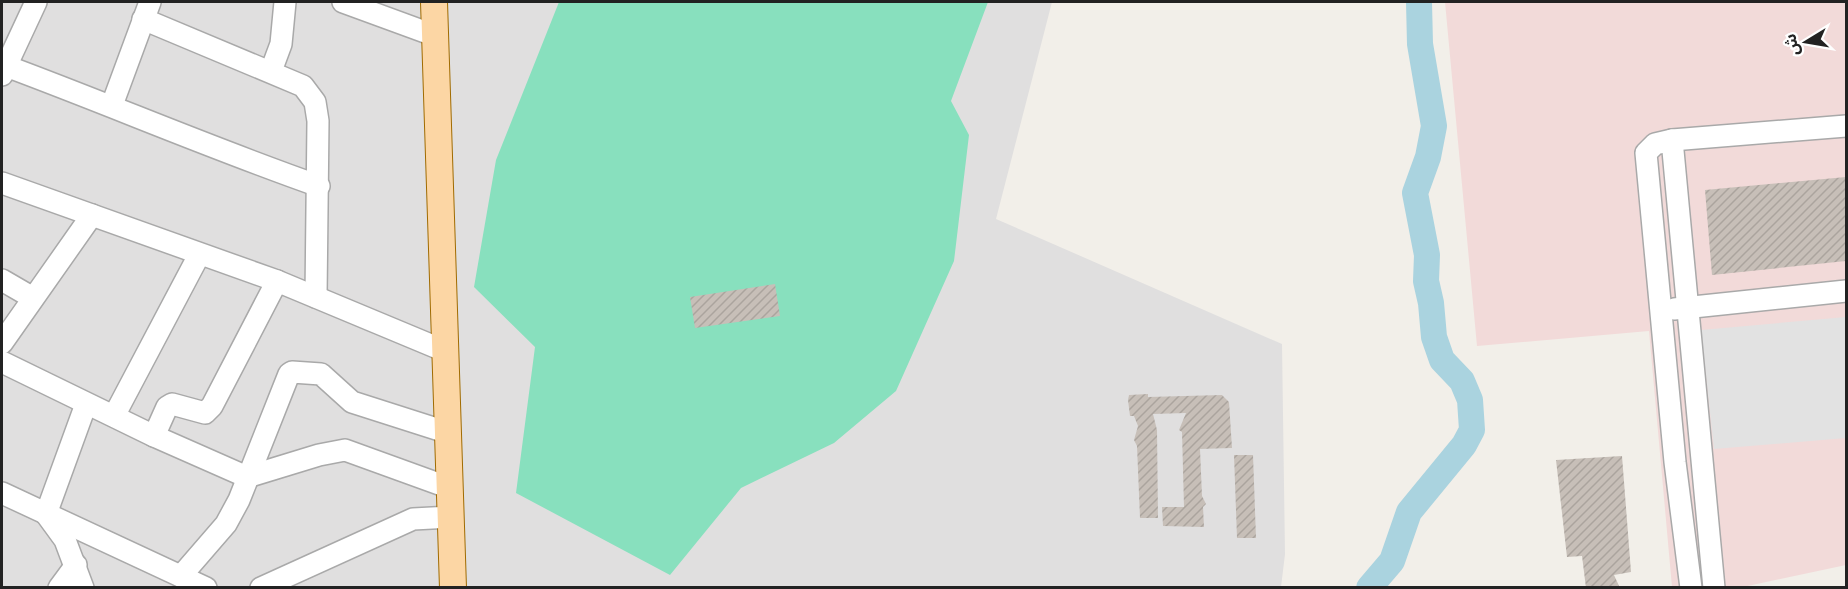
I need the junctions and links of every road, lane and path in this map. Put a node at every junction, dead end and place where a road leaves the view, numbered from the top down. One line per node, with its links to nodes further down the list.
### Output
1 (34, 2): 7 (street)
2 (285, 2): 8 (street)
3 (343, 2): 6 (street)
4 (434, 2): 6 (main road)
5 (146, 10): 8 (street); 9 (street)
6 (436, 36): 26 (main road)
7 (4, 70): 9 (street)
8 (271, 71): 13 (street)
9 (112, 105): 13 (street)
10 (1846, 126): 11 (street)
11 (1672, 140): 14 (street); 15 (street)
12 (2, 183): 16 (street)
13 (319, 186): 21 (street)
14 (1676, 199): 15 (street); 23 (street)
15 (1651, 202): 24 (street)
16 (92, 215): 17 (street); 22 (street)
17 (200, 255): 19 (street); 29 (street)
18 (2, 280): 22 (street)
19 (276, 280): 21 (street); 31 (street)
20 (1846, 291): 23 (street)
21 (316, 297): 26 (street)
22 (33, 298): 25 (street)
23 (1688, 307): 24 (street); 32 (street)
24 (1661, 310): 33 (street)
25 (2, 343)
26 (445, 351): 30 (main road)
27 (2, 362): 28 (street)
28 (86, 404): 29 (street); 37 (street)
29 (114, 416): 31 (street)
30 (448, 433): 34 (street); 35 (main road)
31 (154, 436): 34 (street)
32 (1702, 460): 33 (street); 47 (street)
33 (1675, 462): 46 (street)
34 (247, 477): 35 (street); 40 (street)
35 (450, 488): 38 (main road)
36 (2, 493): 37 (street)
37 (46, 514): 39 (street); 40 (street)
38 (451, 517): 44 (street); 45 (main road)
39 (76, 565): 41 (street); 42 (street)
40 (181, 576): 43 (street)
41 (59, 588)
42 (83, 588)
43 (206, 588)
44 (261, 588)
45 (453, 588)
46 (1691, 588)
47 (1714, 588)

